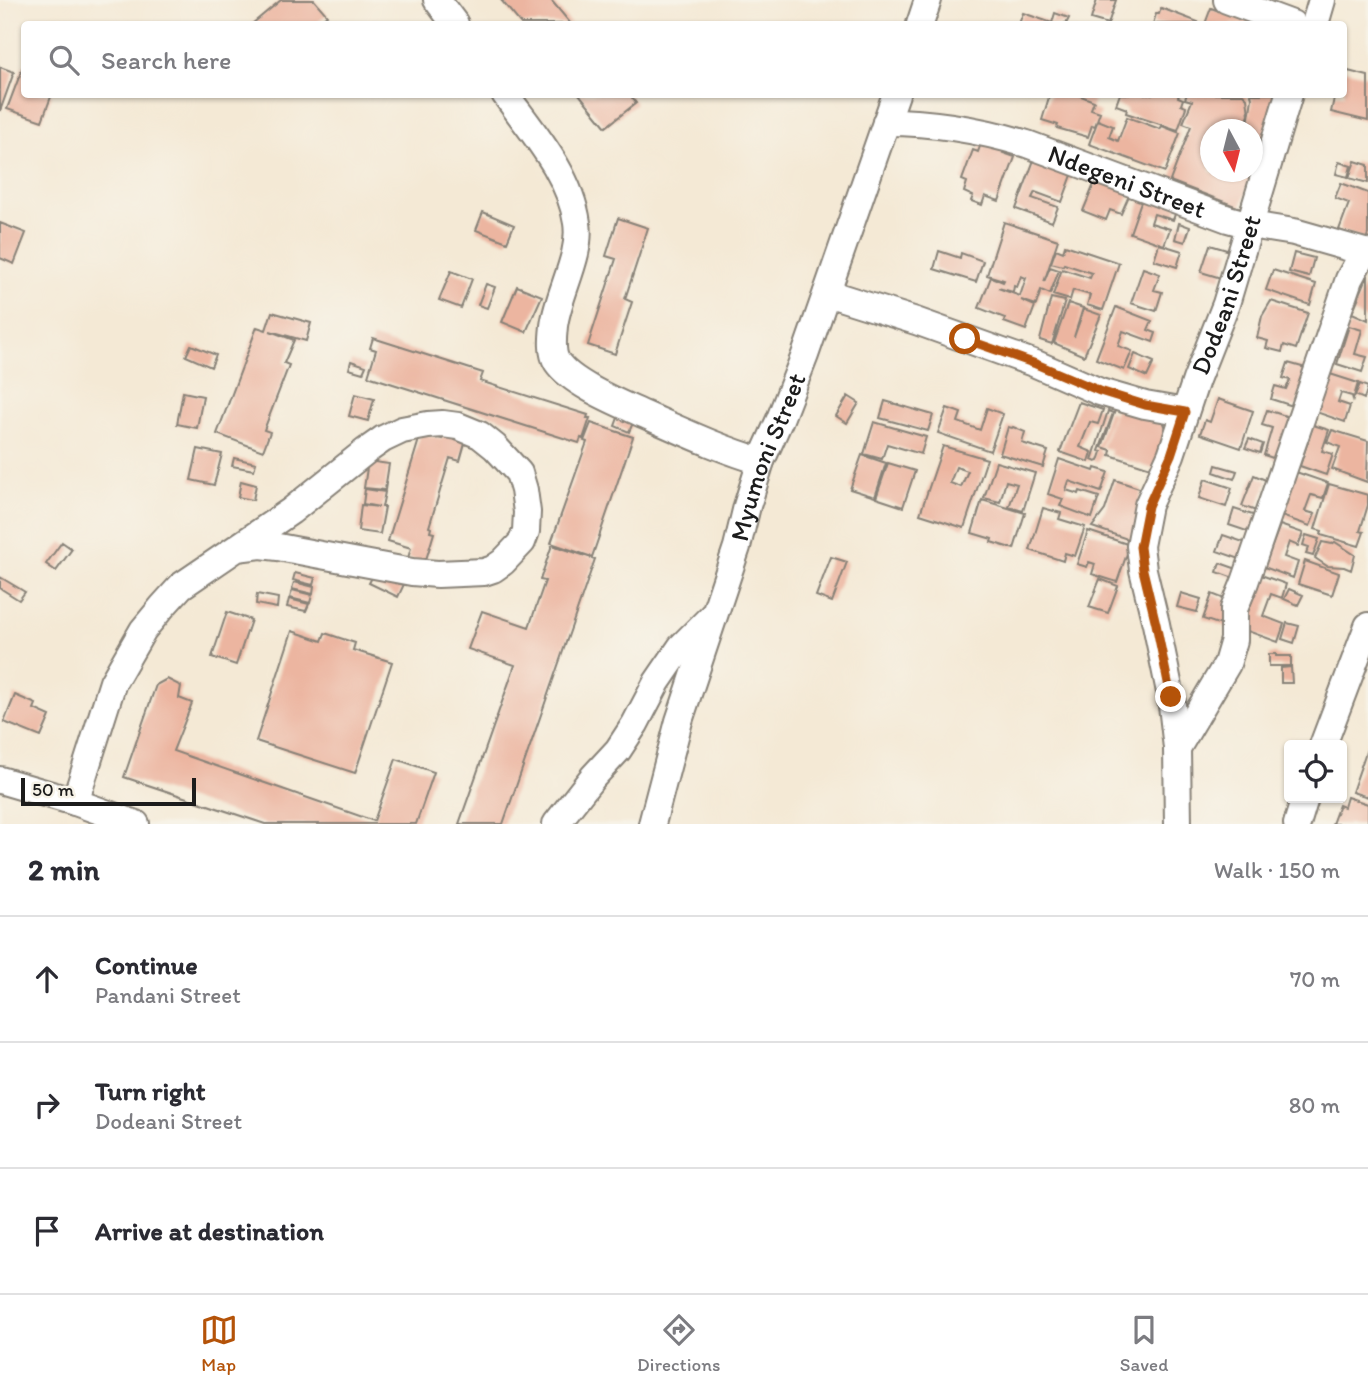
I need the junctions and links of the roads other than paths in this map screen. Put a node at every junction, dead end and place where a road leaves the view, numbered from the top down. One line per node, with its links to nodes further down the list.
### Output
1 (437, 0): 5 (street)
2 (928, 0): 6 (street)
3 (1227, 0): 7 (street)
4 (1322, 0): 8 (street)
5 (453, 21)
6 (920, 21)
7 (1284, 21)
8 (1316, 21)
9 (508, 98): 17 (street)
10 (895, 98): 12 (street, Myumoni Street)
11 (1288, 98): 13 (street, Dodeani Street)
12 (886, 122): 13 (street, Ndegeni Street); 15 (street, Myumoni Street)
13 (1251, 225): 14 (street, Ndegeni Street); 16 (street, Dodeani Street)
14 (1366, 253): 22 (street)
15 (827, 293): 16 (street); 17 (street, Myumoni Street)
16 (1185, 412): 22 (street, Dodeani Street)
17 (761, 461): 19 (street, Myumoni Street)
18 (237, 548): 18 (street); 24 (street)
19 (716, 612): 27 (street); 28 (street, Myumoni Street)
20 (1368, 626): 21 (street)
21 (1325, 740)
22 (1177, 748): 29 (street, Dodeani Street)
23 (0, 780): 24 (street)
24 (75, 802): 26 (street)
25 (1303, 803): 30 (street)
26 (136, 824)
27 (556, 824)
28 (652, 824)
29 (1178, 824)
30 (1297, 824)

